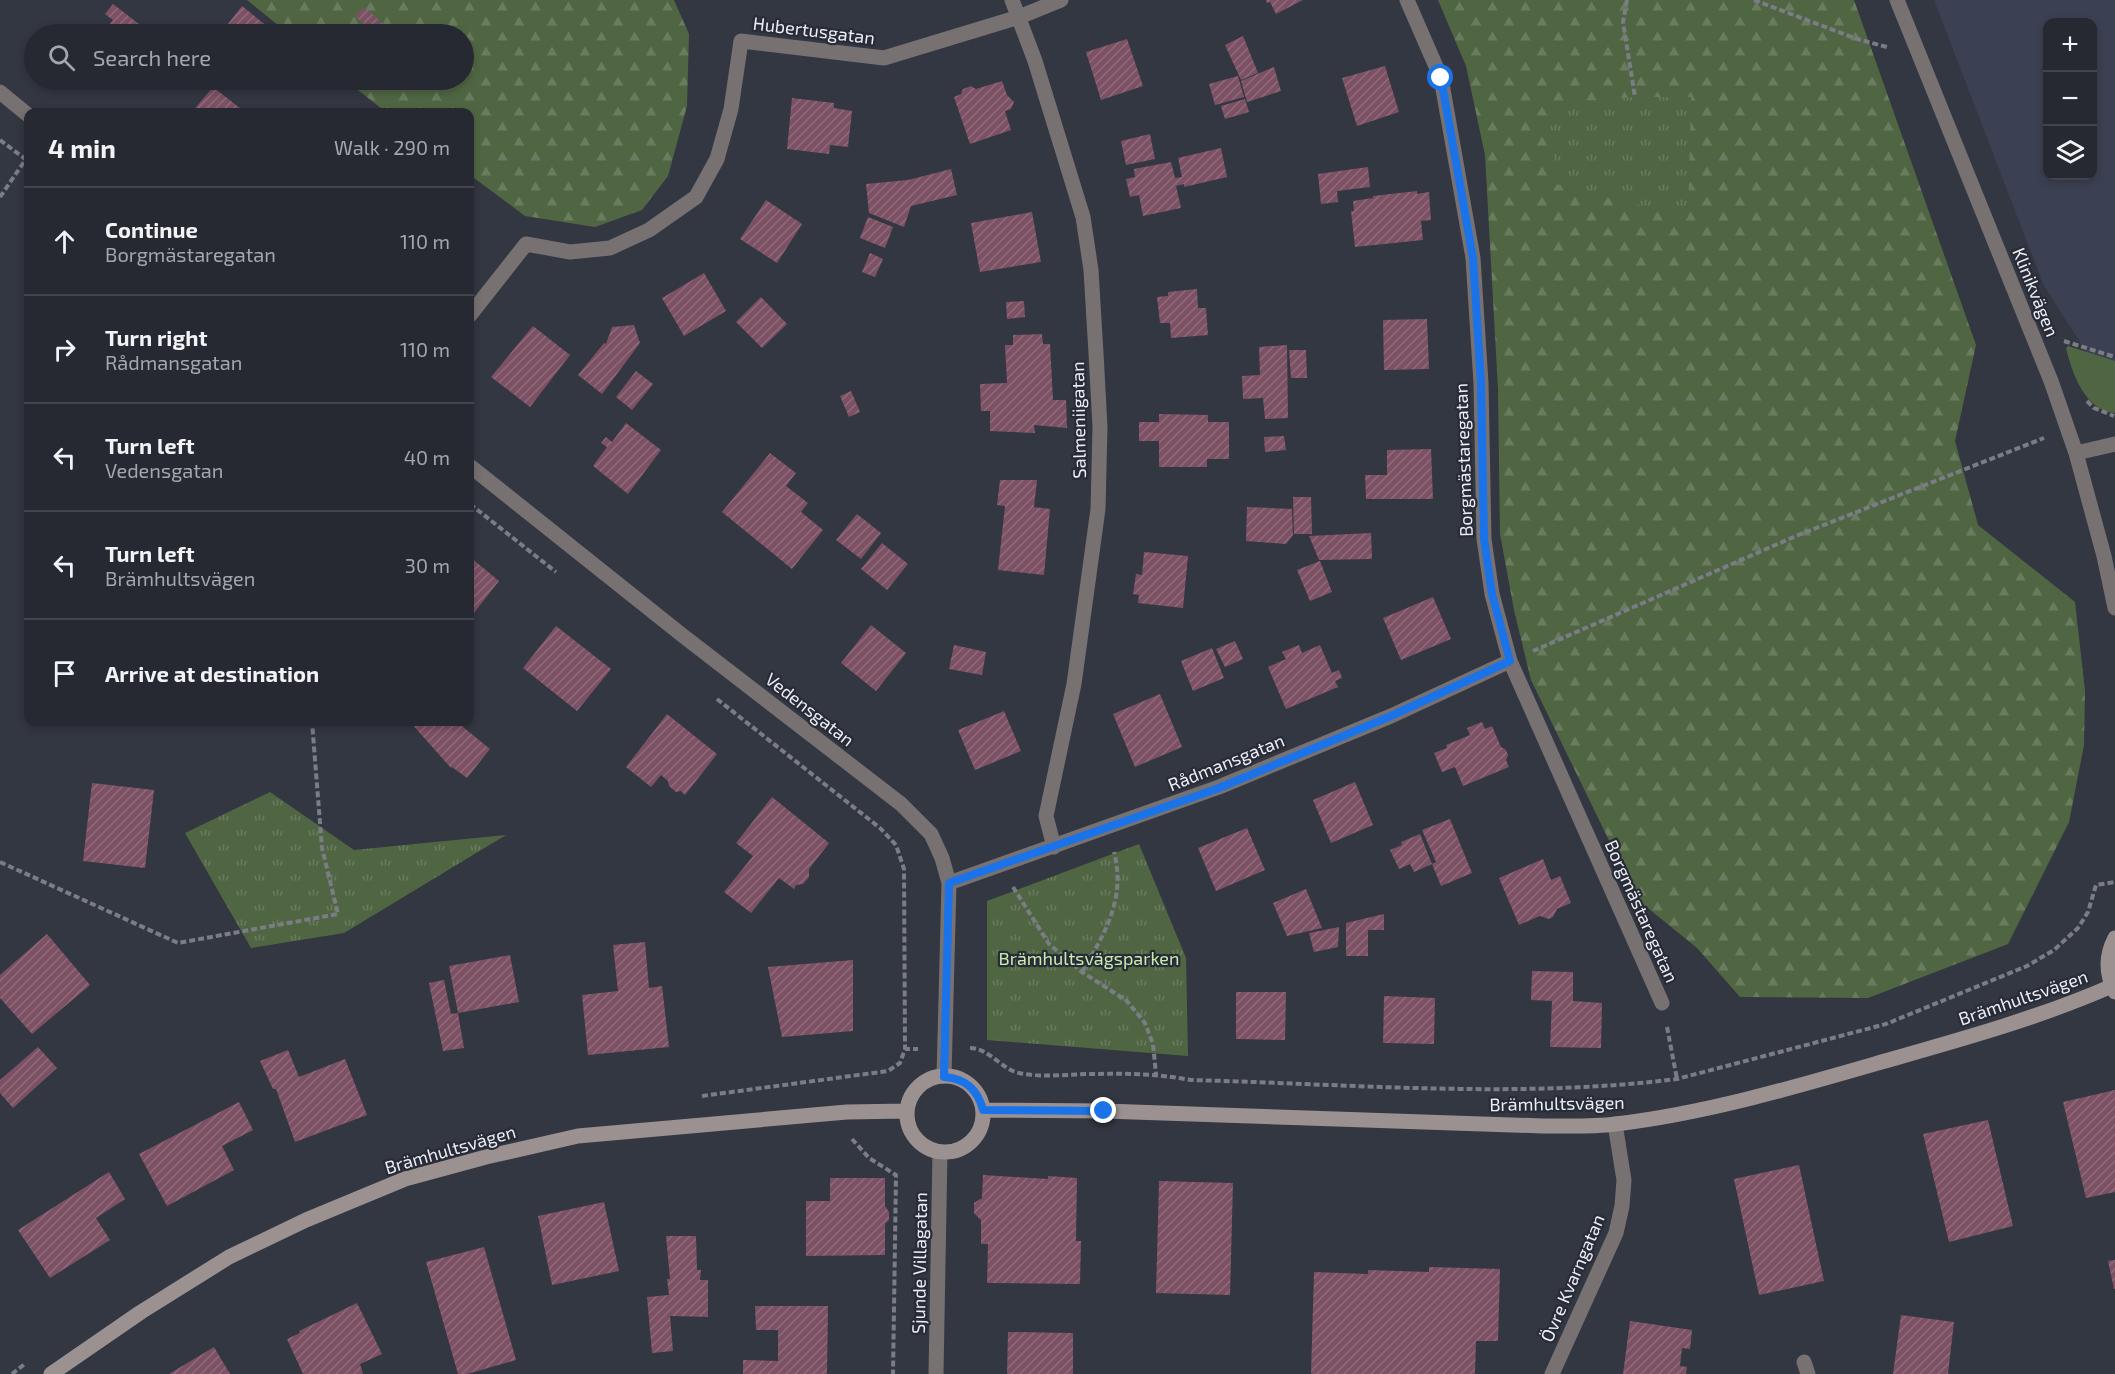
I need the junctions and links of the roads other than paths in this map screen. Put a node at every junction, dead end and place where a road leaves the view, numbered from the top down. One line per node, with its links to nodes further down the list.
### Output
1 (1012, 0): 5 (street, Salmeniigatan)
2 (1060, 0): 5 (street, Hubertusgatan)
3 (1407, 0): 13 (street, Borgmästaregatan)
4 (1897, 0): 10 (street, Klinikvägen)
5 (1019, 17): 8 (street, Hubertusgatan); 14 (street, Salmeniigatan)
6 (0, 92): 7 (street)
7 (24, 112)
8 (474, 310)
9 (2115, 444): 10 (street)
10 (2076, 453): 12 (street, Klinikvägen)
11 (474, 469): 15 (street, Vedensgatan)
12 (2115, 608)
13 (1510, 661): 14 (street, Rådmansgatan); 18 (street, Borgmästaregatan)
14 (1054, 847): 15 (street, Rådmansgatan)
15 (949, 883): 19 (street, Vedensgatan)
16 (2115, 938): 17 (street, Brämhultsvägen)
17 (2114, 989): 22 (street, Brämhultsvägen)
18 (1662, 1003)
19 (944, 1077): 20 (street); 21 (street)
20 (983, 1110): 22 (street, Brämhultsvägen); 23 (street)
21 (907, 1111): 23 (street); 24 (street, Brämhultsvägen)
22 (1615, 1124): 26 (street, Övre Kvarngatan)
23 (940, 1152): 25 (street, Sjunde Villagatan)
24 (51, 1374)
25 (936, 1374)
26 (1552, 1374)

